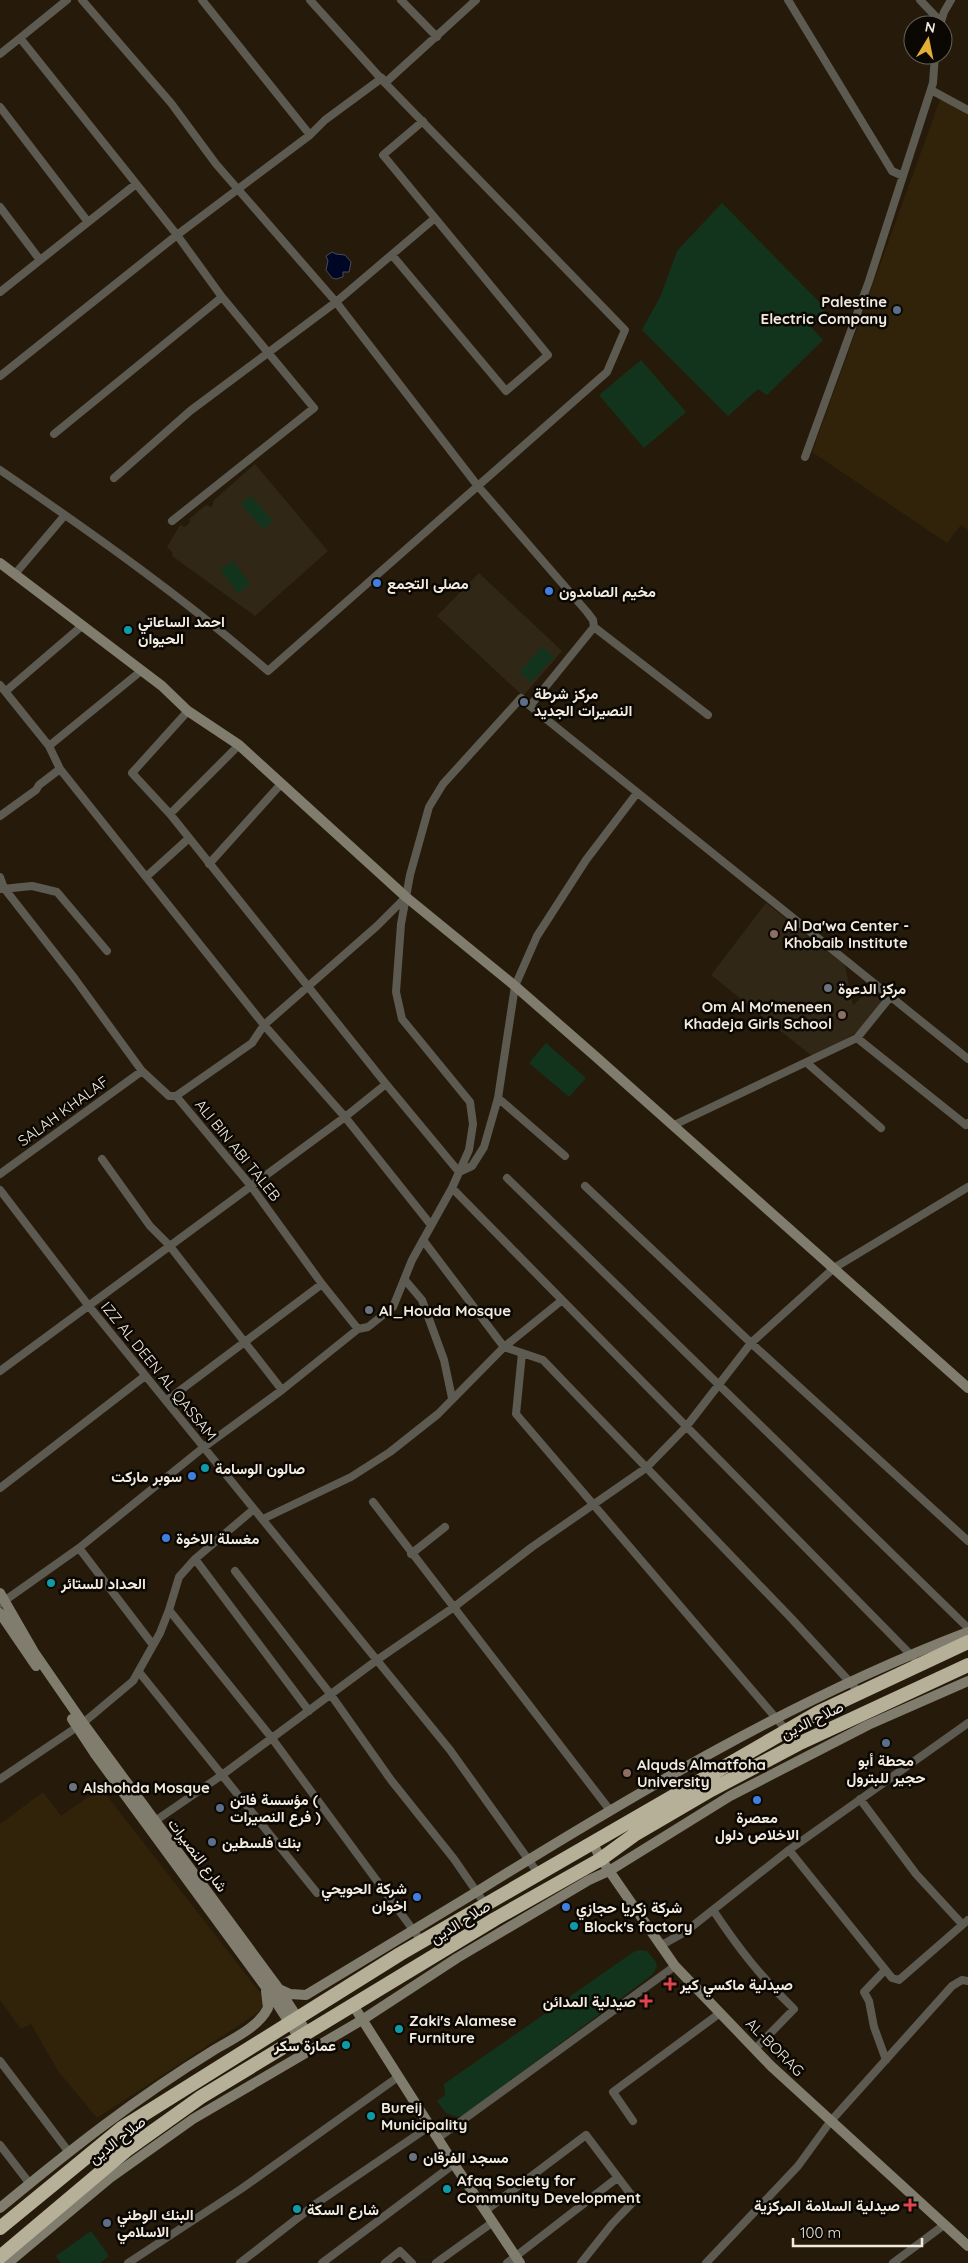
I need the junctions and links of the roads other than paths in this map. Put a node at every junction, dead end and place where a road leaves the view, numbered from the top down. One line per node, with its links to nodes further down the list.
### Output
1 (67, 0): 13 (street)
2 (82, 0): 24 (street)
3 (202, 0): 21 (street)
4 (310, 0): 16 (street)
5 (401, 0): 12 (street)
6 (476, 0): 12 (street)
7 (788, 0): 22 (street)
8 (920, 0): 10 (street)
9 (952, 0): 11 (street)
10 (933, 15)
11 (945, 15)
12 (437, 37): 16 (street)
13 (20, 38): 14 (street); 23 (street)
14 (0, 54)
15 (934, 65): 17 (street)
16 (384, 80): 20 (street); 21 (street)
17 (931, 90): 19 (street); 22 (street)
18 (0, 107): 27 (street)
19 (968, 110)
20 (423, 121): 26 (street); 40 (street)
21 (310, 135): 24 (street)
22 (903, 176): 37 (street)
23 (136, 184): 27 (street); 28 (street)
24 (237, 188): 28 (street); 33 (street)
25 (0, 207): 30 (street)
26 (435, 218): 29 (street); 29 (street)
27 (88, 222): 30 (street)
28 (177, 235): 32 (street); 35 (street)
29 (392, 255): 33 (street)
30 (40, 260): 31 (street)
31 (0, 292)
32 (222, 297): 34 (street); 36 (street)
33 (336, 302): 34 (street); 40 (street)
34 (267, 352): 39 (street); 42 (street)
35 (0, 376)
36 (54, 434)
37 (805, 457)
38 (0, 470): 41 (street)
39 (114, 478)
40 (477, 485): 41 (street); 46 (street)
41 (66, 515): 44 (street)
42 (172, 521)
43 (0, 563): 44 (main road)
44 (14, 574): 45 (main road)
45 (83, 625): 47 (main road); 48 (street)
46 (594, 627): 49 (street); 51 (street)
47 (141, 671): 50 (main road); 52 (street)
48 (3, 688): 52 (street)
49 (530, 706): 56 (street); 64 (street)
50 (188, 711): 53 (main road); 57 (street)
51 (708, 715)
52 (49, 746): 54 (street)
53 (239, 746): 55 (main road); 57 (street)
54 (60, 769): 58 (street); 62 (street)
55 (281, 784): 60 (street); 64 (main road)
56 (637, 793): 67 (street); 68 (street)
57 (170, 814): 59 (street)
58 (0, 816)
59 (188, 839): 60 (street); 62 (street)
60 (209, 864): 66 (street)
61 (0, 877): 63 (street, ALI BIN ABI TALEB)
62 (146, 877): 69 (street)
63 (2, 889): 65 (street); 73 (street, ALI BIN ABI TALEB)
64 (406, 897): 66 (street); 67 (main road); 83 (street)
65 (107, 951)
66 (307, 986): 69 (street); 74 (street)
67 (515, 986): 76 (street); 79 (main road)
68 (891, 996): 70 (street); 71 (street)
69 (264, 1025): 75 (street); 77 (street)
70 (857, 1038): 72 (street); 78 (street)
71 (968, 1060)
72 (807, 1063): 79 (street); 80 (street)
73 (142, 1071): 75 (street, ALI BIN ABI TALEB); 84 (street, SALAH KHALAF)
74 (386, 1084): 77 (street); 83 (street)
75 (176, 1096): 86 (street, ALI BIN ABI TALEB)
76 (498, 1098): 81 (street); 83 (street)
77 (346, 1117): 86 (street); 91 (street)
78 (968, 1123)
79 (674, 1125): 94 (main road)
80 (881, 1128)
81 (565, 1156)
82 (102, 1159): 93 (street)
83 (459, 1172): 89 (street)
84 (0, 1174)
85 (507, 1178): 106 (street)
86 (250, 1186): 93 (street); 96 (street, ALI BIN ABI TALEB)
87 (585, 1186): 100 (street)
88 (968, 1187): 94 (street)
89 (452, 1188): 91 (street); 97 (street)
90 (0, 1190): 98 (street, IZZ AL DEEN AL QASSAM)
91 (431, 1225): 92 (street)
92 (423, 1240): 95 (street); 102 (street)
93 (169, 1245): 98 (street); 101 (street)
94 (834, 1268): 100 (street); 107 (main road)
95 (405, 1280): 99 (street); 109 (street)
96 (322, 1284): 99 (street, ALI BIN ABI TALEB); 101 (street)
97 (561, 1301): 102 (street); 111 (street)
98 (88, 1305): 104 (street); 105 (street, IZZ AL DEEN AL QASSAM)
99 (358, 1329): 108 (street)
100 (750, 1343): 106 (street); 120 (street)
101 (245, 1344): 108 (street); 110 (street)
102 (504, 1347): 103 (street); 109 (street)
103 (522, 1353): 113 (street); 116 (street)
104 (0, 1371)
105 (145, 1376): 110 (street, IZZ AL DEEN AL QASSAM); 114 (street)
106 (719, 1386): 111 (street); 129 (street)
107 (968, 1388)
108 (282, 1390): 112 (street)
109 (452, 1398): 118 (street)
110 (166, 1401): 112 (street, IZZ AL DEEN AL QASSAM)
111 (686, 1427): 113 (street); 132 (street)
112 (204, 1447): 117 (street, IZZ AL DEEN AL QASSAM); 121 (street)
113 (646, 1468): 116 (street); 137 (street)
114 (0, 1488)
115 (373, 1502): 122 (street)
116 (593, 1504): 126 (street); 140 (street)
117 (254, 1509): 118 (street, IZZ AL DEEN AL QASSAM); 123 (street)
118 (263, 1520): 133 (street, IZZ AL DEEN AL QASSAM)
119 (446, 1527): 122 (street)
120 (968, 1541)
121 (79, 1548): 125 (street); 131 (street)
122 (411, 1554): 126 (street)
123 (195, 1559): 127 (street); 139 (street)
124 (235, 1571): 138 (street)
125 (2, 1599): 128 (street); 142 (main road, شارع النصيرات)
126 (454, 1607): 133 (street); 148 (street)
127 (169, 1610): 131 (street); 144 (street)
128 (0, 1613): 142 (main road, شارع النصيرات)
129 (968, 1630): 132 (main road)
130 (968, 1642): 132 (highway, صلاح الدين)
131 (153, 1645): 135 (street)
132 (915, 1659): 137 (highway, صلاح الدين)
133 (377, 1660): 138 (street); 152 (street, IZZ AL DEEN AL QASSAM)
134 (968, 1665): 153 (highway, صلاح الدين)
135 (140, 1672): 142 (street); 145 (street)
136 (968, 1682): 154 (main road)
137 (854, 1687): 140 (main road); 143 (highway, صلاح الدين)
138 (331, 1695): 139 (street); 156 (street)
139 (309, 1711): 144 (street)
140 (776, 1718): 143 (street); 148 (main road)
141 (968, 1723): 147 (street)
142 (80, 1725): 146 (street); 149 (main road, شارع النصيرات); 167 (main road, شارع النصيرات)
143 (787, 1731): 150 (highway, صلاح الدين)
144 (271, 1737): 145 (street); 161 (street)
145 (222, 1775): 149 (street); 157 (street)
146 (0, 1779)
147 (860, 1799): 151 (street); 160 (street)
148 (610, 1809): 152 (main road)
149 (154, 1821): 168 (main road, شارع النصيرات)
150 (592, 1842): 153 (main road, AL-BORAG); 155 (highway, صلاح الدين)
151 (789, 1850): 159 (street); 165 (street)
152 (528, 1859): 155 (street, IZZ AL DEEN AL QASSAM); 156 (main road)
153 (601, 1859): 154 (main road, AL-BORAG); 169 (highway, صلاح الدين)
154 (609, 1871): 163 (main road, AL-BORAG); 171 (main road)
155 (538, 1873): 158 (highway, صلاح الدين)
156 (477, 1892): 158 (street); 161 (main road)
157 (317, 1893)
158 (485, 1904): 162 (highway, صلاح الدين)
159 (713, 1910): 163 (street); 174 (street)
160 (965, 1922): 165 (street)
161 (413, 1929): 162 (street); 168 (main road)
162 (422, 1942): 172 (highway, صلاح الدين)
163 (660, 1946): 164 (main road, AL-BORAG)
164 (675, 1966): 170 (main road, AL-BORAG); 181 (street)
165 (885, 1970): 175 (street)
166 (968, 1981): 175 (street)
167 (262, 1983): 172 (main road, شارع النصيرات); 183 (main road)
168 (279, 1989): 172 (main road, شارع النصيرات)
169 (353, 2005): 171 (main road); 173 (highway, صلاح الدين)
170 (720, 2013): 174 (main road, AL-BORAG); 178 (street)
171 (362, 2020): 177 (main road); 186 (main road)
172 (294, 2021): 173 (main road, شارع النصيرات); 193 (highway, صلاح الدين)
173 (304, 2036): 185 (highway, صلاح الدين)
174 (755, 2049): 179 (main road, AL-BORAG)
175 (886, 2060): 179 (street)
176 (0, 2062): 183 (street)
177 (398, 2077): 180 (main road); 199 (street)
178 (633, 2121)
179 (830, 2122): 192 (main road, AL-BORAG); 197 (street)
180 (430, 2126): 181 (main road); 200 (street)
181 (438, 2138): 184 (main road)
182 (0, 2145): 188 (street)
183 (68, 2152): 188 (main road)
184 (454, 2164): 190 (main road); 201 (street)
185 (94, 2178): 186 (highway); 195 (highway, صلاح الدين)
186 (110, 2178): 198 (main road)
187 (617, 2178): 190 (street); 196 (street); 205 (street)
188 (30, 2184): 189 (main road)
189 (0, 2208)
190 (485, 2212): 191 (main road)
191 (494, 2222): 196 (main road); 204 (street)
192 (944, 2225): 194 (main road, AL-BORAG); 206 (street)
193 (0, 2228)
194 (968, 2246)
195 (0, 2257)
196 (514, 2261)
197 (708, 2262)
198 (8, 2263)
199 (128, 2263)
200 (240, 2263)
201 (322, 2263)
202 (385, 2263): 203 (street)
203 (412, 2263)
204 (436, 2263)
205 (581, 2263)
206 (893, 2263)

